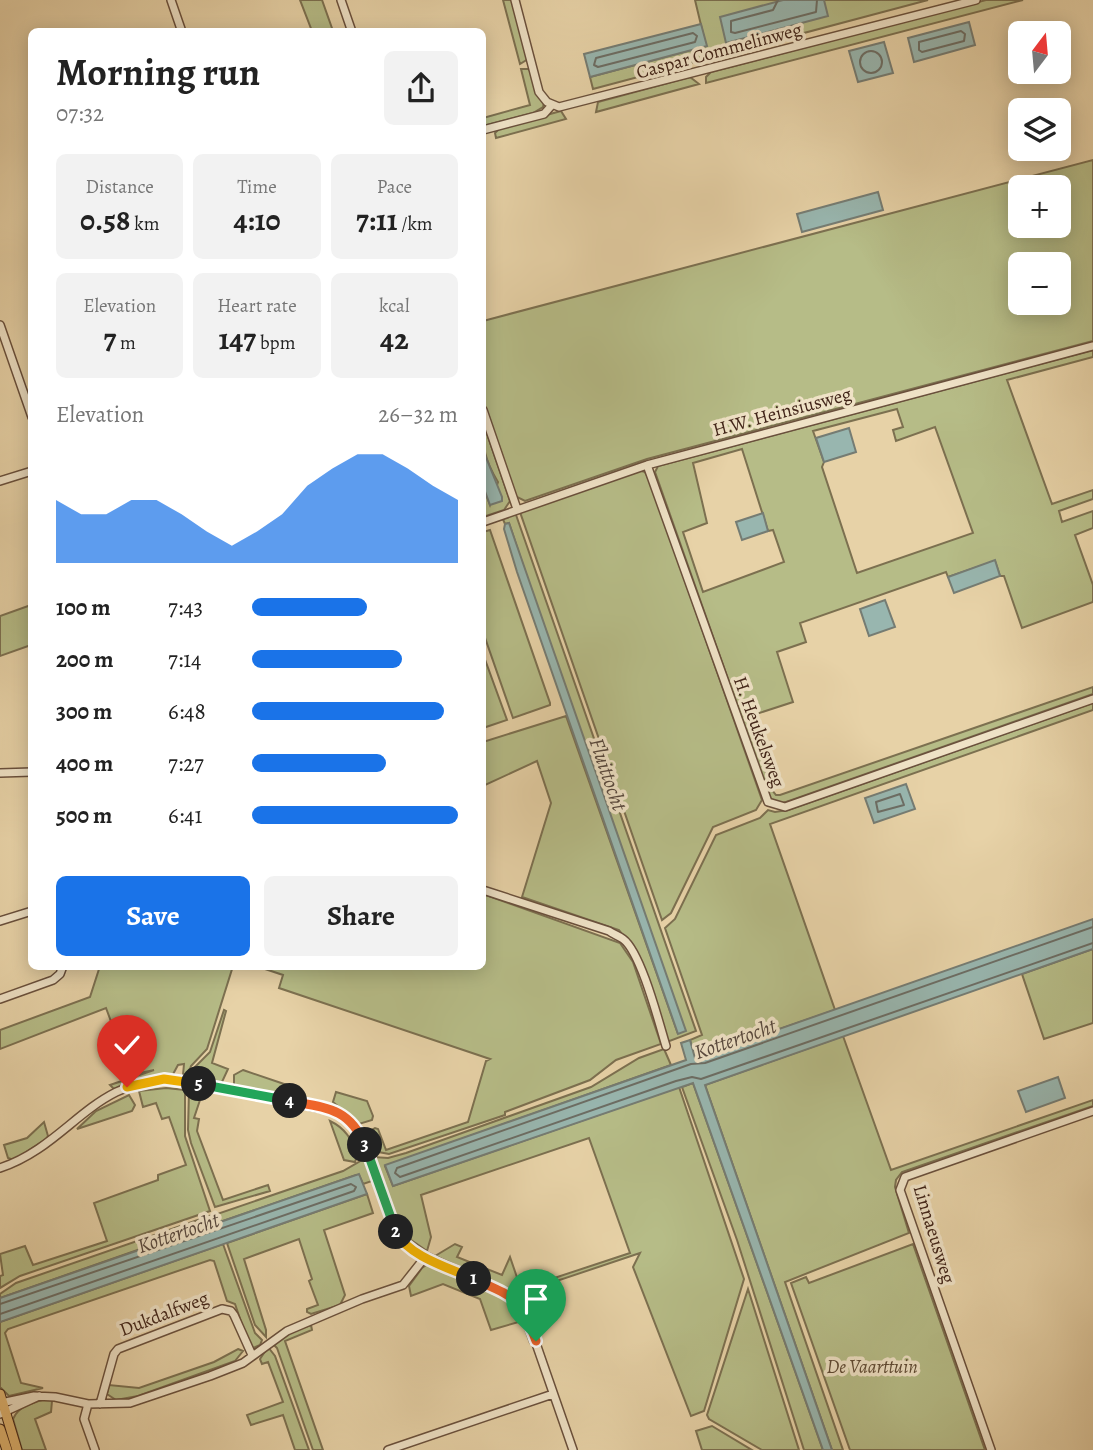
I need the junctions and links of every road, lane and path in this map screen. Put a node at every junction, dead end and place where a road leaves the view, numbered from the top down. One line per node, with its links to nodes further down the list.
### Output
1 (171, 0): 5 (street)
2 (341, 0): 6 (street)
3 (515, 0): 7 (street)
4 (976, 0): 7 (street, Caspar Commelinweg)
5 (181, 28)
6 (351, 28)
7 (552, 105): 8 (street)
8 (486, 129)
9 (0, 325): 11 (street)
10 (1093, 346): 13 (street, H.W. Heinsiusweg)
11 (28, 406)
12 (486, 419): 16 (street)
13 (647, 465): 16 (street, H.W. Heinsiusweg); 18 (street, H. Heukelsweg)
14 (28, 472): 15 (street)
15 (0, 481)
16 (517, 509): 17 (street, H.W. Heinsiusweg)
17 (486, 521)
18 (1093, 699)
19 (28, 772): 20 (street)
20 (0, 773)
21 (486, 891): 26 (street)
22 (28, 912): 23 (street)
23 (0, 921)
24 (62, 970): 25 (street)
25 (0, 999)
26 (666, 1046)
27 (1093, 1111): 41 (street, Linnaeusweg)
28 (0, 1168): 29 (street)
29 (426, 1256): 30 (street); 31 (street)
30 (252, 1355): 33 (street); 33 (street, Dukdalfweg)
31 (553, 1394): 39 (street); 40 (street)
32 (88, 1404): 33 (street); 34 (street); 38 (street)
33 (100, 1404)
34 (2, 1405): 37 (main road)
35 (0, 1429): 36 (main road)
36 (7, 1450)
37 (17, 1450)
38 (95, 1450)
39 (388, 1450)
40 (573, 1450)
41 (991, 1450)

